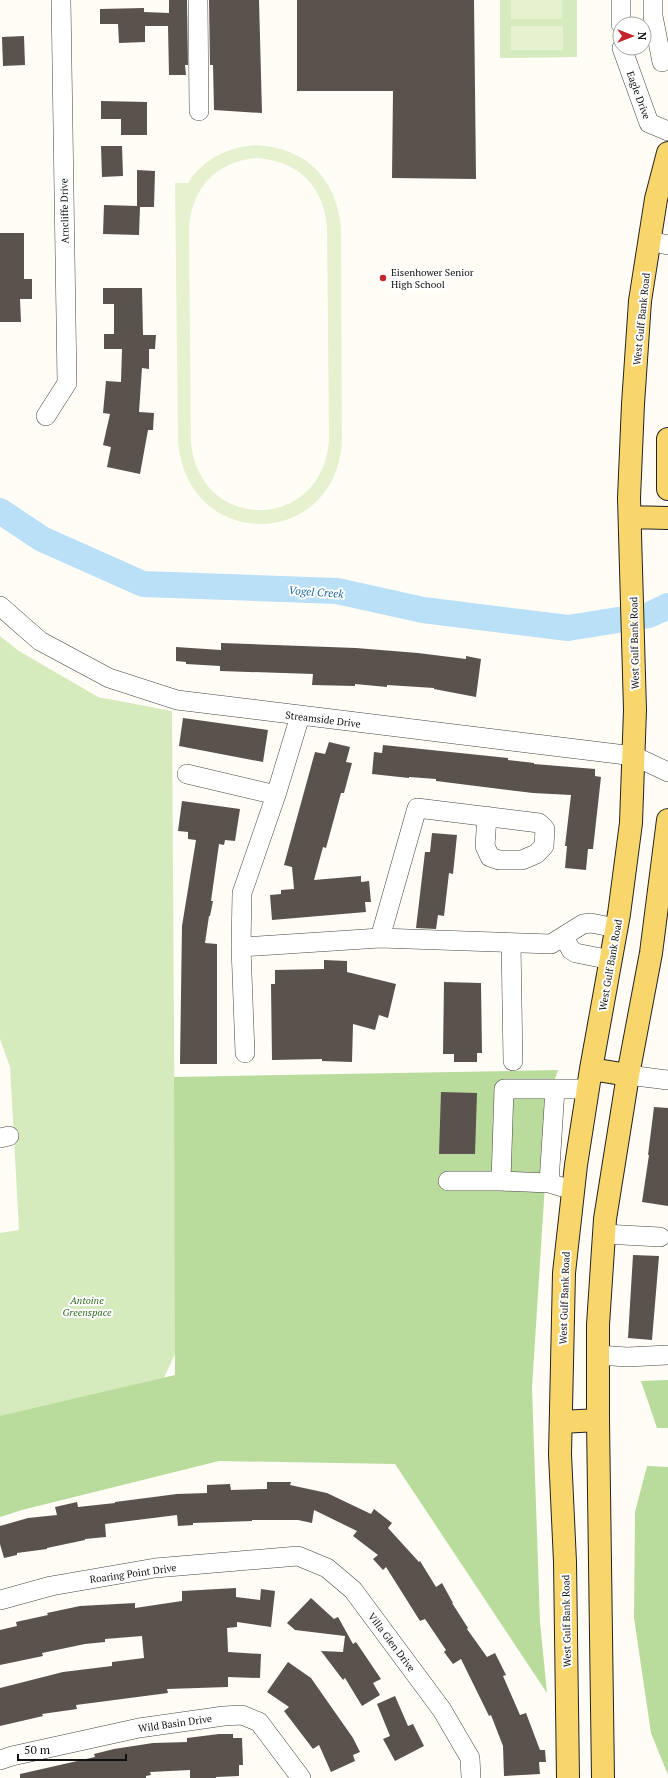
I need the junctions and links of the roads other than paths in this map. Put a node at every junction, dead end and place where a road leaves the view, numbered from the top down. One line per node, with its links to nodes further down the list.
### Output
1 (61, 0): 12 (street, Arncliffe Drive)
2 (198, 0): 8 (street)
3 (621, 0): 5 (street)
4 (653, 0): 7 (street)
5 (621, 16)
6 (625, 56): 9 (street, Eagle Drive)
7 (662, 62)
8 (199, 111)
9 (668, 131)
10 (668, 153): 11 (main road, West Gulf Bank Road)
11 (659, 243): 15 (main road, West Gulf Bank Road)
12 (46, 416)
13 (668, 439): 14 (main road)
14 (668, 489)
15 (630, 517): 16 (main road); 19 (main road, West Gulf Bank Road)
16 (668, 518)
17 (0, 606): 18 (street, Streamside Drive)
18 (300, 716): 19 (street, Streamside Drive); 22 (street)
19 (634, 756): 20 (street, Streamside Drive); 26 (main road, West Gulf Bank Road)
20 (668, 772)
21 (187, 774): 22 (street)
22 (276, 795): 30 (street)
23 (487, 816): 28 (street)
24 (668, 820): 25 (main road)
25 (663, 904): 34 (main road)
26 (616, 928): 27 (street); 31 (main road, West Gulf Bank Road)
27 (564, 937): 29 (street); 31 (street)
28 (380, 938): 29 (street); 30 (street)
29 (511, 943): 33 (street)
30 (241, 947): 32 (street)
31 (611, 960): 35 (main road, West Gulf Bank Road)
32 (245, 1054)
33 (513, 1061)
34 (628, 1075): 35 (main road); 36 (street); 42 (main road)
35 (589, 1079): 37 (street); 41 (main road, West Gulf Bank Road)
36 (668, 1080)
37 (555, 1089): 39 (street); 40 (street)
38 (448, 1181): 39 (street)
39 (501, 1181): 40 (street)
40 (549, 1183): 41 (street)
41 (573, 1191): 47 (main road, West Gulf Bank Road)
42 (604, 1234): 43 (street); 44 (main road)
43 (660, 1237)
44 (598, 1355): 45 (street); 46 (main road)
45 (668, 1355)
46 (598, 1420): 47 (main road); 54 (main road)
47 (561, 1422): 53 (main road, West Gulf Bank Road)
48 (269, 1559): 49 (street, Roaring Point Drive); 52 (street, Villa Glen Drive)
49 (0, 1600)
50 (0, 1760): 51 (street, Wild Basin Drive)
51 (301, 1778)
52 (471, 1778)
53 (568, 1778)
54 (603, 1778)

